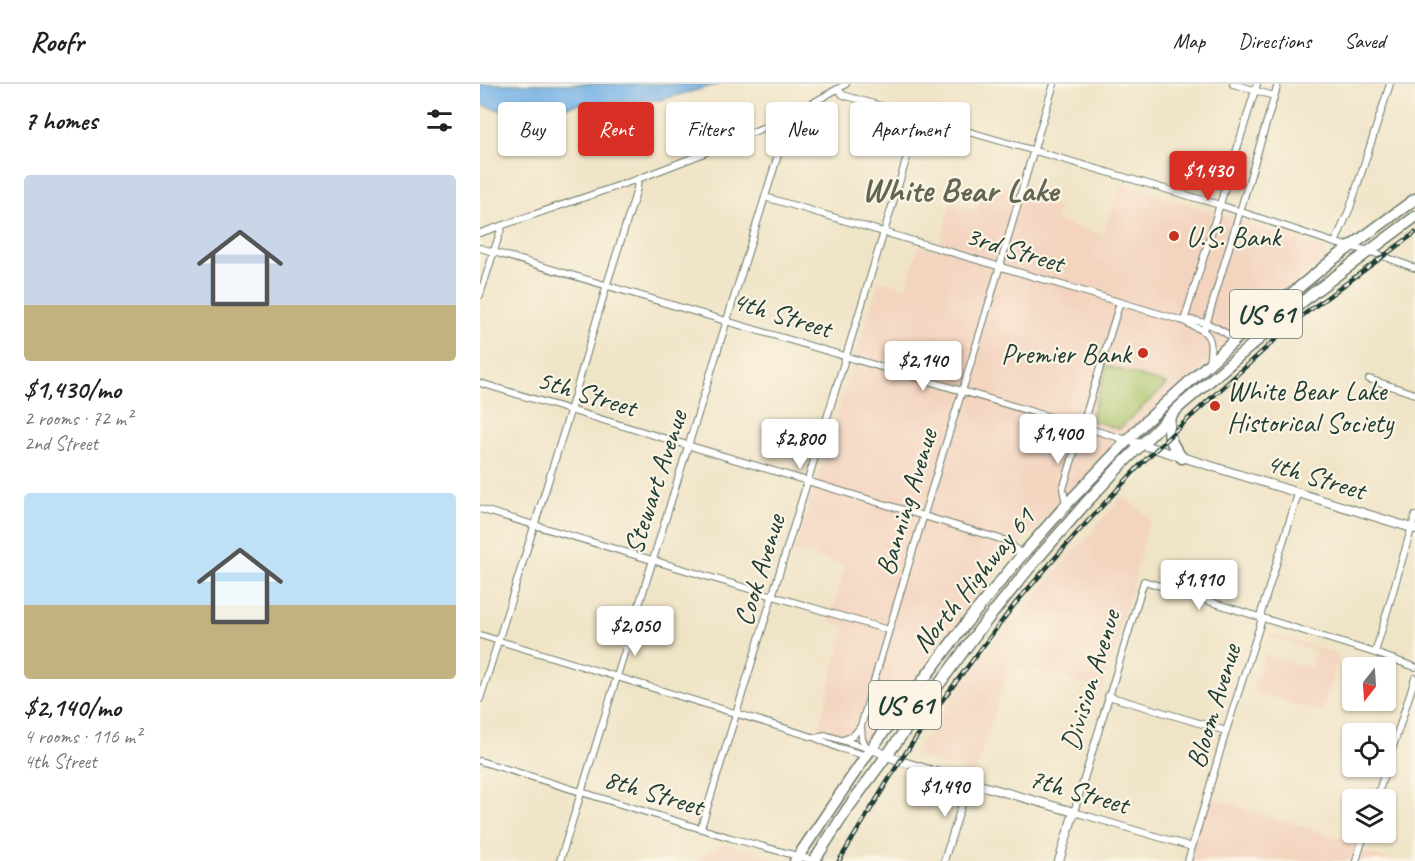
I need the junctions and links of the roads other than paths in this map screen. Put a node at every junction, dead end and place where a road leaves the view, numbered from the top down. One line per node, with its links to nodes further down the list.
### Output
1 (846, 84): 7 (street)
2 (1054, 84): 13 (street, Banning Avenue)
3 (1233, 84): 6 (street)
4 (1278, 84): 8 (street)
5 (1390, 84): 25 (street)
6 (1256, 87): 8 (street); 19 (street)
7 (838, 89): 9 (street); 10 (street)
8 (1274, 96): 20 (street)
9 (815, 102)
10 (866, 102)
11 (766, 126): 16 (street)
12 (970, 132): 13 (street)
13 (1033, 150): 19 (street); 30 (street, Banning Avenue)
14 (778, 156): 17 (street, Stewart Avenue)
15 (907, 156): 23 (street, Cook Avenue)
16 (638, 179): 22 (street); 32 (street)
17 (765, 197): 23 (street, 3rd Street); 35 (street, Stewart Avenue)
18 (1415, 199): 26 (main road, North Highway 61 / US 61)
19 (1220, 205): 20 (street); 36 (street)
20 (1240, 211): 25 (street); 37 (street)
21 (1415, 217): 28 (main road, North Highway 61 / US 61)
22 (502, 226): 24 (street); 29 (street)
23 (884, 231): 30 (street, 3rd Street); 39 (street, Cook Avenue)
24 (480, 233)
25 (1335, 243): 26 (street)
26 (1351, 246): 28 (street); 38 (main road, North Highway 61 / US 61)
27 (480, 248): 29 (street, 4th Street)
28 (1369, 251): 31 (street); 40 (main road, North Highway 61 / US 61)
29 (494, 252): 32 (street, 4th Street); 33 (street)
30 (1000, 266): 34 (street, 3rd Street); 44 (street, Banning Avenue)
31 (1415, 268)
32 (607, 284): 35 (street, 4th Street); 46 (street)
33 (480, 295)
34 (1120, 302): 36 (street, 3rd Street); 48 (street)
35 (726, 321): 39 (street, 4th Street); 51 (street, Stewart Avenue)
36 (1184, 321): 37 (street, 3rd Street)
37 (1204, 327): 38 (street, 3rd Street); 41 (street)
38 (1235, 340): 40 (main road); 41 (main road, North Highway 61 / US 61)
39 (846, 357): 44 (street, 4th Street); 53 (street, Cook Avenue)
40 (1231, 363): 47 (main road, North Highway 61 / US 61)
41 (1208, 364): 49 (main road, North Highway 61 / US 61)
42 (1369, 380): 45 (street)
43 (480, 383): 46 (street, 5th Street)
44 (961, 392): 48 (street, 4th Street); 57 (street, Banning Avenue)
45 (1415, 394)
46 (570, 411): 51 (street, 5th Street); 59 (street)
47 (1170, 416): 50 (main road, North Highway 61 / US 61); 52 (main road)
48 (1081, 427): 49 (street, 4th Street); 55 (street)
49 (1126, 440): 50 (street, 4th Street); 55 (main road, North Highway 61 / US 61)
50 (1141, 444): 52 (street, 4th Street); 63 (main road, North Highway 61 / US 61)
51 (689, 446): 53 (street, 5th Street); 62 (street, Stewart Avenue)
52 (1182, 458): 54 (street, 4th Street)
53 (808, 482): 57 (street, 5th Street); 64 (street, Cook Avenue)
54 (1298, 494): 60 (street, 4th Street); 65 (street, Bloom Avenue)
55 (1066, 505): 61 (main road, North Highway 61 / US 61)
56 (480, 509): 59 (street)
57 (923, 516): 61 (street, 5th Street); 66 (street, Banning Avenue)
58 (1415, 516): 60 (street)
59 (533, 525): 62 (street); 68 (street)
60 (1413, 529): 69 (street)
61 (1022, 555): 63 (main road); 80 (main road, North Highway 61 / US 61)
62 (652, 560): 64 (street); 71 (street, Stewart Avenue)
63 (1023, 576): 81 (main road, North Highway 61 / US 61)
64 (772, 596): 66 (street); 75 (street, Cook Avenue)
65 (1261, 618): 69 (street); 73 (street, Division Avenue); 77 (street, Bloom Avenue)
66 (888, 630): 76 (street, Banning Avenue)
67 (480, 635): 68 (street, 7th Street)
68 (498, 640): 71 (street, 7th Street); 74 (street)
69 (1375, 653): 70 (street)
70 (1415, 667)
71 (617, 676): 75 (street, 7th Street); 85 (street, Stewart Avenue)
72 (1415, 678): 84 (street)
73 (1108, 696): 77 (street); 86 (street, Division Avenue)
74 (480, 699)
75 (737, 713): 78 (street, 7th Street); 87 (street, Cook Avenue)
76 (861, 726): 79 (street); 80 (street)
77 (1226, 731): 89 (street, Bloom Avenue)
78 (816, 738): 79 (street, 7th Street); 80 (street, 7th Street)
79 (843, 741): 80 (street, 7th Street)
80 (869, 751): 81 (street, 7th Street); 90 (main road, North Highway 61 / US 61)
81 (886, 755): 83 (street, 7th Street); 92 (main road, North Highway 61 / US 61)
82 (480, 761): 85 (street, 8th Street)
83 (969, 782): 86 (street, 7th Street); 93 (street)
84 (1380, 789)
85 (581, 792): 87 (street, 8th Street); 91 (street, Stewart Avenue)
86 (1074, 812): 89 (street, 7th Street); 94 (street, Division Avenue)
87 (701, 828): 90 (street, 8th Street)
88 (1362, 843): 96 (street)
89 (1192, 847): 95 (street, Bloom Avenue)
90 (797, 858): 92 (street, 8th Street)
91 (560, 861)
92 (815, 861)
93 (944, 861)
94 (1059, 861)
95 (1188, 861)
96 (1356, 861)

